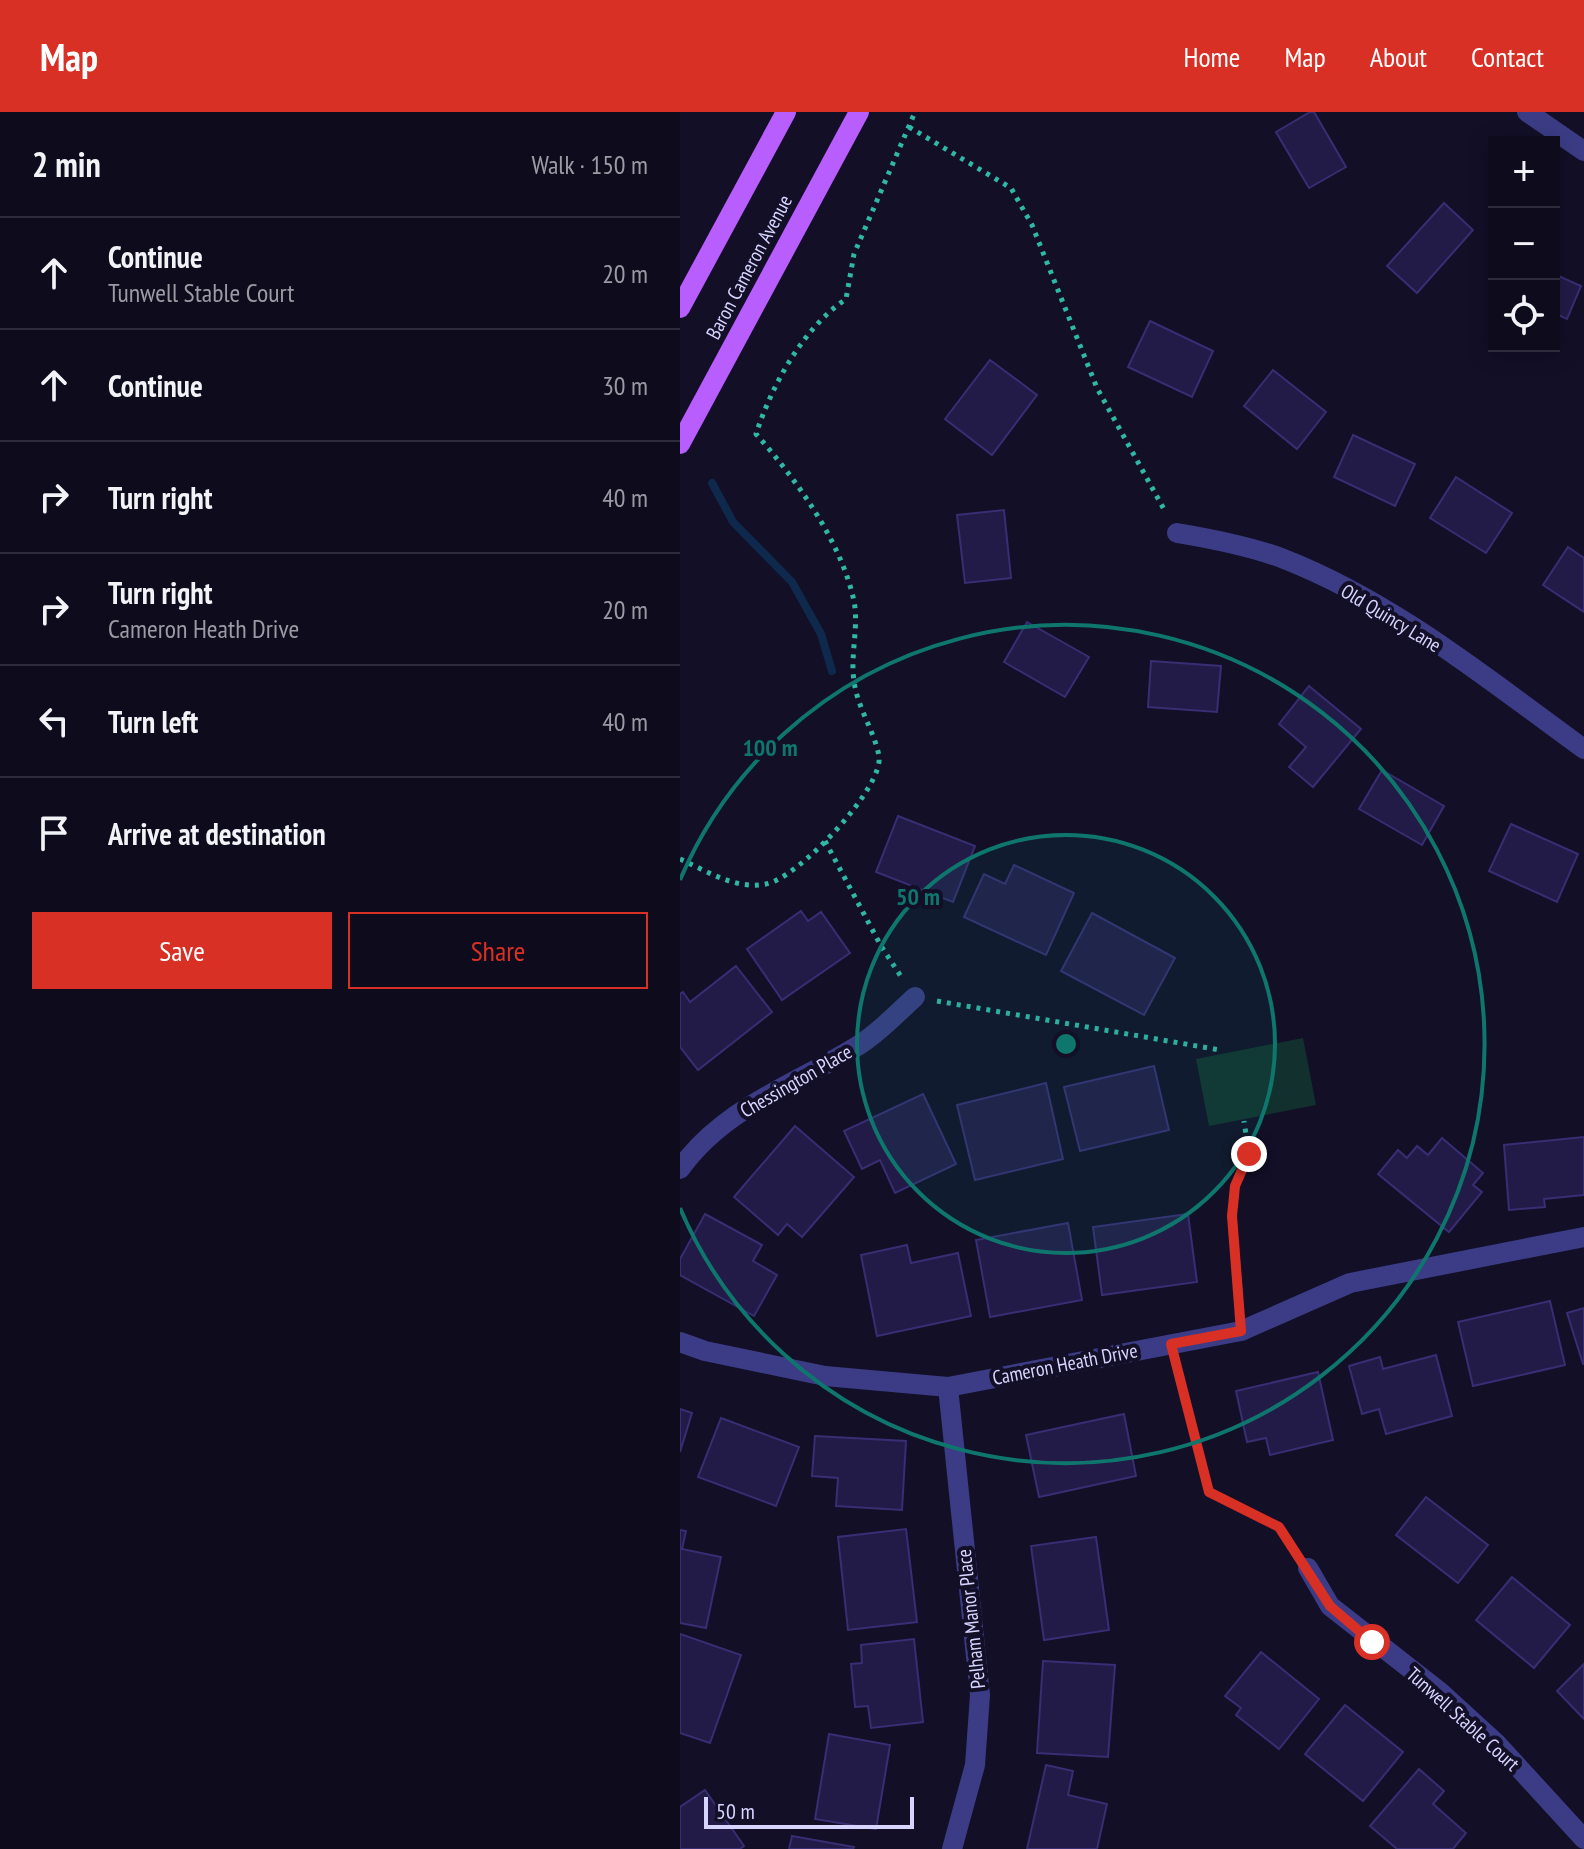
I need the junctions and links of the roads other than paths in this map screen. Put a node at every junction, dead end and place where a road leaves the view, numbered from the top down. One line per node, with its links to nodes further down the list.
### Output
1 (786, 112): 5 (main road, Baron Cameron Avenue)
2 (859, 112): 6 (main road, Baron Cameron Avenue)
3 (1527, 112): 4 (street)
4 (1584, 151)
5 (680, 308)
6 (680, 444)
7 (1177, 533): 8 (street, Old Quincy Lane)
8 (1584, 749)
9 (915, 997): 10 (street, Chessington Place)
10 (680, 1169)
11 (1584, 1237): 13 (street, Cameron Heath Drive)
12 (680, 1342): 13 (street, Cameron Heath Drive)
13 (948, 1387): 16 (street, Pelham Manor Place)
14 (1308, 1568): 15 (street, Tunwell Stable Court)
15 (1584, 1839)
16 (952, 1849)

